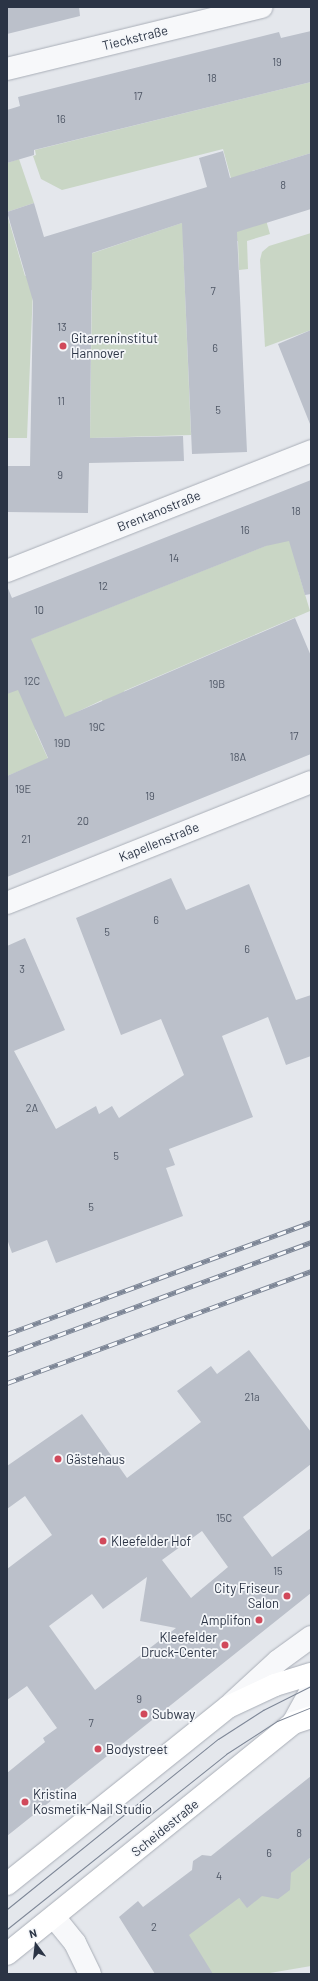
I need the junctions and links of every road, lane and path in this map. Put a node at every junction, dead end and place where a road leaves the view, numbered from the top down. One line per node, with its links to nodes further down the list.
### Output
1 (262, 7): 2 (street, Tieckstraße)
2 (7, 69)
3 (311, 451): 4 (street, Brentanostraße)
4 (7, 571)
5 (311, 782): 6 (street, Kapellenstraße)
6 (7, 903)
7 (311, 1637): 10 (street)
8 (311, 1674): 10 (main road)
9 (311, 1691): 11 (street, Scheidestraße)
10 (228, 1707): 12 (main road)
11 (302, 1720): 13 (main road, Scheidestraße)
12 (7, 1884)
13 (54, 1917): 14 (main road, Scheidestraße); 15 (street)
14 (7, 1954)
15 (90, 1974)

